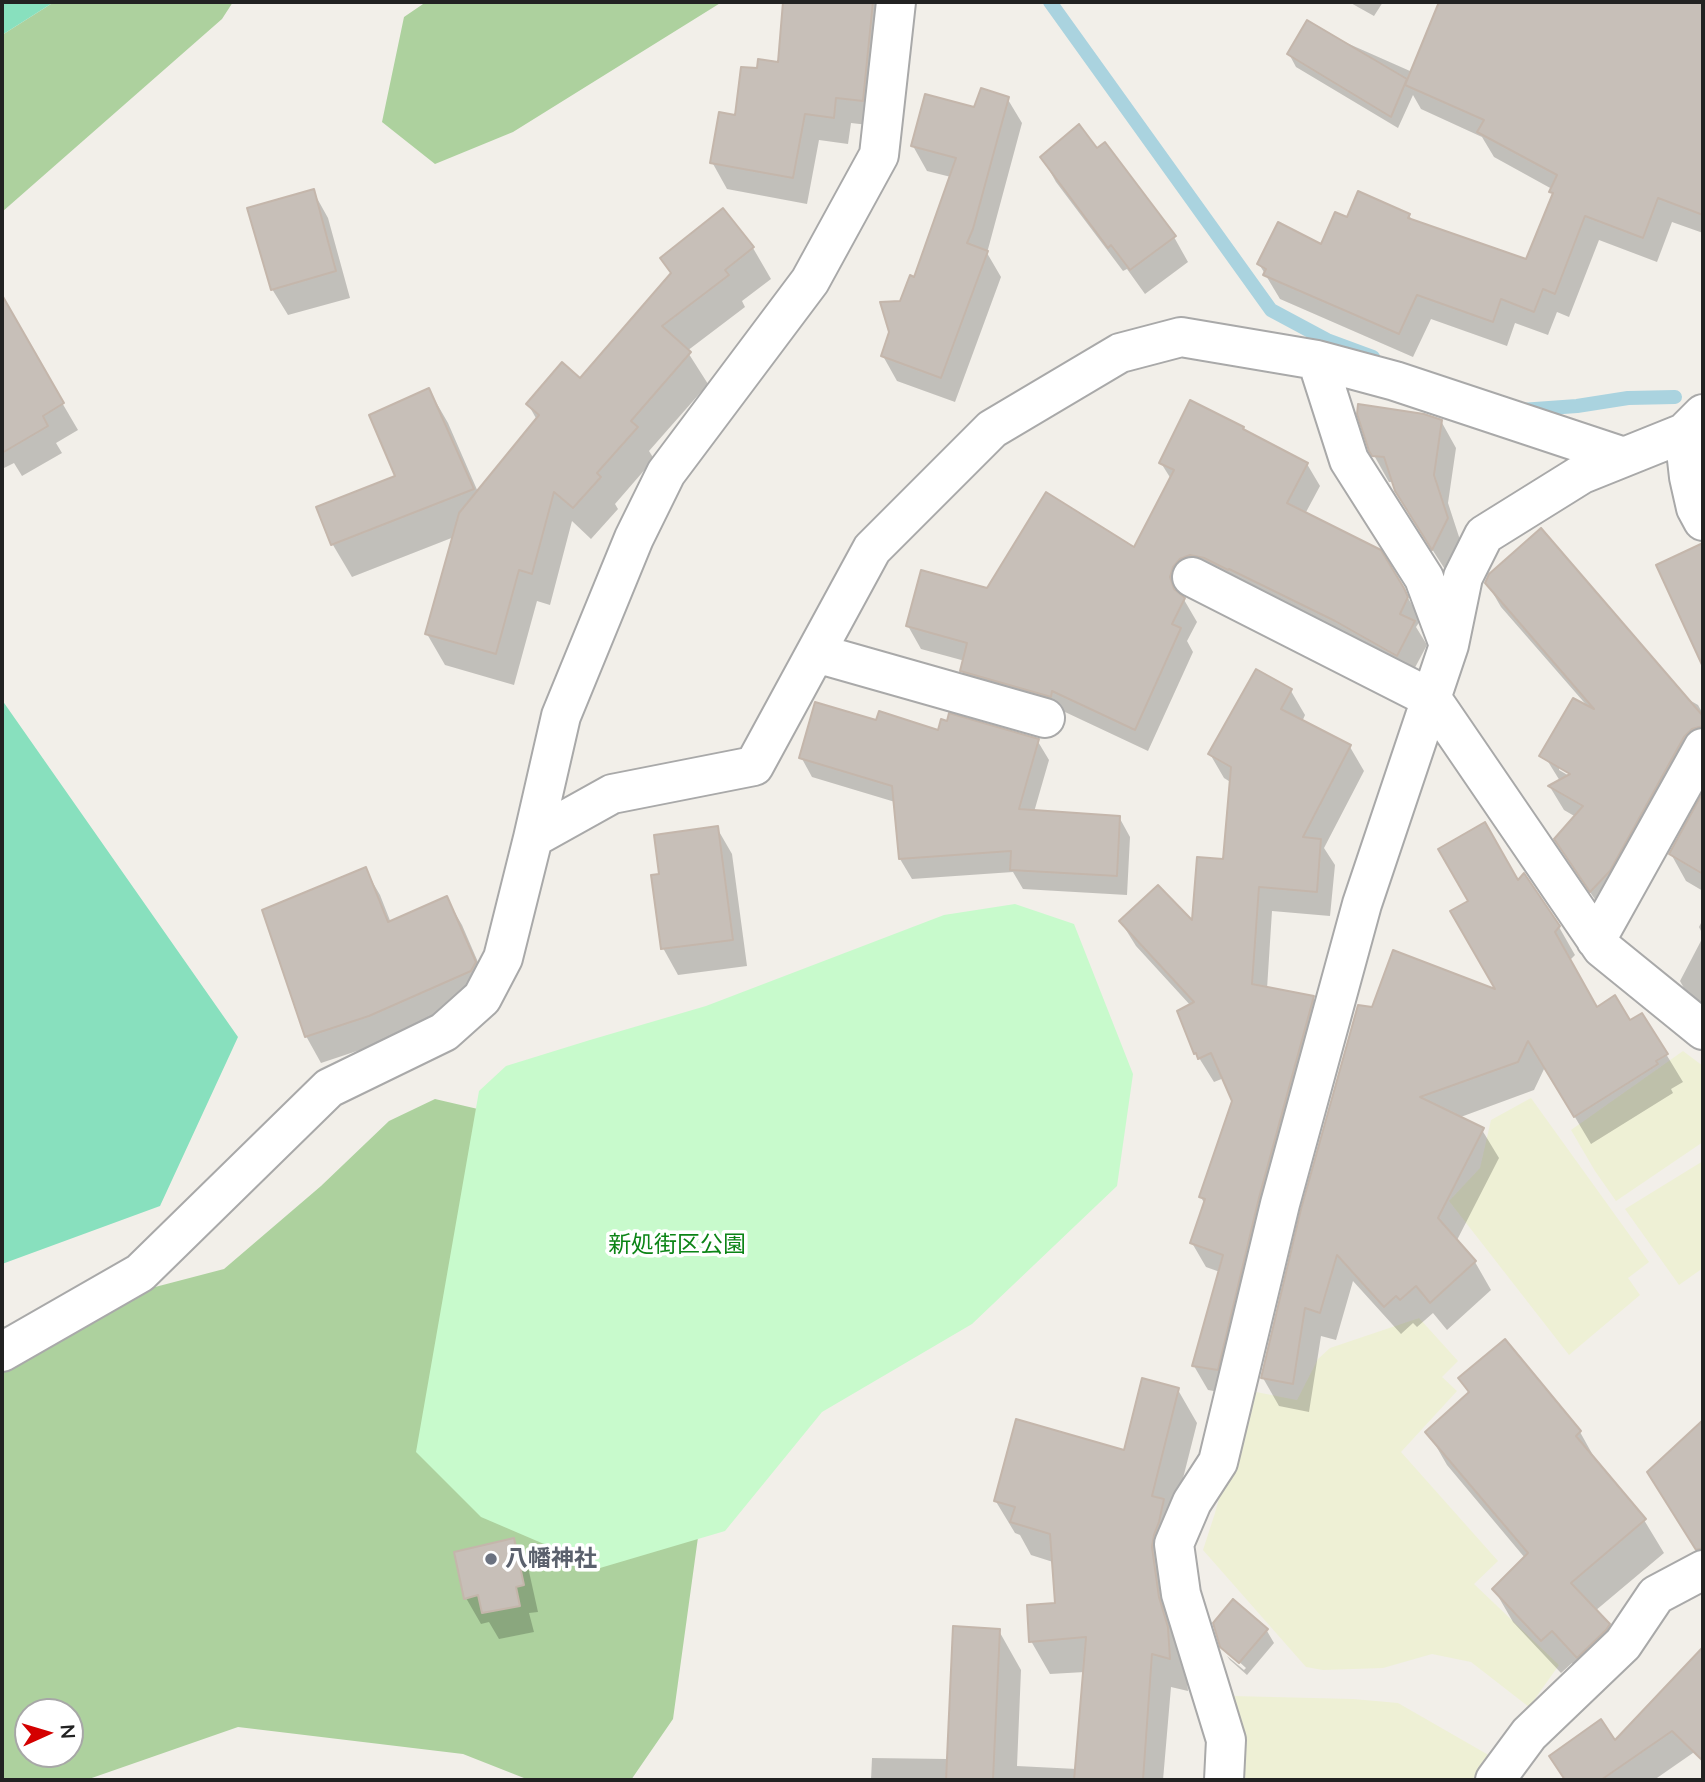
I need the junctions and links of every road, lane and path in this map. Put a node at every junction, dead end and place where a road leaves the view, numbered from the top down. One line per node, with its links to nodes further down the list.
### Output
1 (896, 2): 12 (street)
2 (1317, 360): 4 (street); 7 (street); 8 (street)
3 (1694, 423): 4 (street); 5 (street)
4 (1624, 457): 7 (street)
5 (1703, 521)
6 (1192, 577): 9 (street)
7 (1449, 645): 9 (street)
8 (816, 653): 10 (street); 12 (street)
9 (1432, 699): 13 (street); 17 (street)
10 (1045, 718)
11 (1703, 748): 13 (street)
12 (533, 838): 15 (street)
13 (1596, 940): 14 (street)
14 (1703, 1030)
15 (2, 1352)
16 (1703, 1570): 18 (street)
17 (1224, 1780)
18 (1495, 1780)

